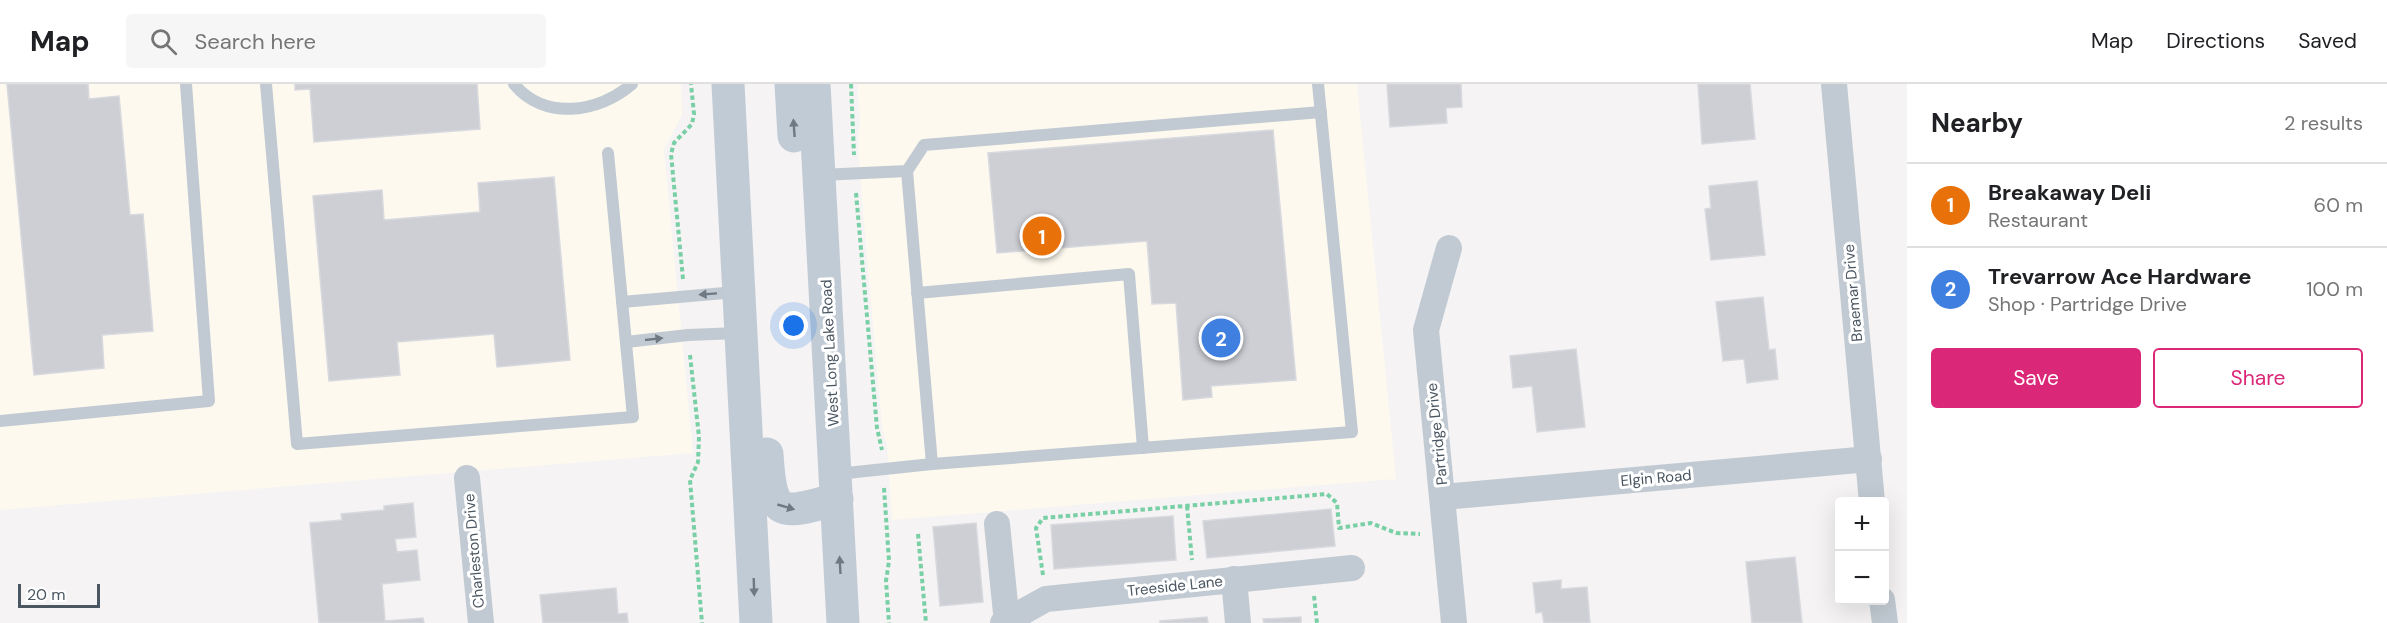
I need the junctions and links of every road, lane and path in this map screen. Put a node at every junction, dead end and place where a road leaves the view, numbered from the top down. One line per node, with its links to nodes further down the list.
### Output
1 (186, 84): 27 (lane)
2 (266, 84): 25 (lane)
3 (514, 84): 4 (lane)
4 (632, 84)
5 (691, 84): 19 (path)
6 (729, 84): 21 (main road); 34 (main road, one-way to 34)
7 (791, 84): 20 (main road, one-way to 7)
8 (814, 84): 16 (main road, West Long Lake Road)
9 (851, 84): 14 (path)
10 (1318, 84): 12 (lane)
11 (1834, 84): 30 (street, Braemar Drive)
12 (1321, 112): 15 (lane); 28 (lane)
13 (608, 153): 23 (lane)
14 (854, 159)
15 (907, 171): 16 (lane); 22 (lane)
16 (819, 175): 20 (main road, West Long Lake Road)
17 (856, 193): 29 (path)
18 (1449, 248): 35 (street, Partridge Drive)
19 (683, 283)
20 (826, 287): 34 (main road, West Long Lake Road)
21 (737, 292): 23 (lane, one-way to 23); 24 (main road)
22 (917, 293): 28 (lane); 31 (lane)
23 (622, 302): 25 (lane)
24 (740, 333): 25 (lane, one-way to 24); 49 (main road, one-way to 49)
25 (626, 342)
26 (690, 347): 48 (path)
27 (0, 421)
28 (1143, 448): 31 (lane)
29 (882, 453)
30 (1869, 459): 35 (street, Elgin Road); 36 (street, Braemar Drive)
31 (932, 464): 34 (lane)
32 (467, 478): 47 (street, Charleston Drive)
33 (884, 484): 51 (path)
34 (836, 487): 50 (main road, West Long Lake Road, one-way to 34)
35 (1443, 497): 56 (street, Partridge Drive)
36 (1872, 497)
37 (1187, 506): 40 (path); 42 (path); 44 (path)
38 (997, 524): 53 (street)
39 (918, 534): 52 (path)
40 (1426, 534)
41 (1352, 568): 43 (street, Treeside Lane)
42 (1192, 570)
43 (1234, 579): 53 (street, Treeside Lane); 54 (street)
44 (1043, 582)
45 (1314, 596): 55 (path)
46 (1883, 605): 57 (street)
47 (480, 623)
48 (702, 623)
49 (756, 623)
50 (843, 623)
51 (889, 623)
52 (926, 623)
53 (1006, 623)
54 (1238, 623)
55 (1317, 623)
56 (1454, 623)
57 (1885, 623)

